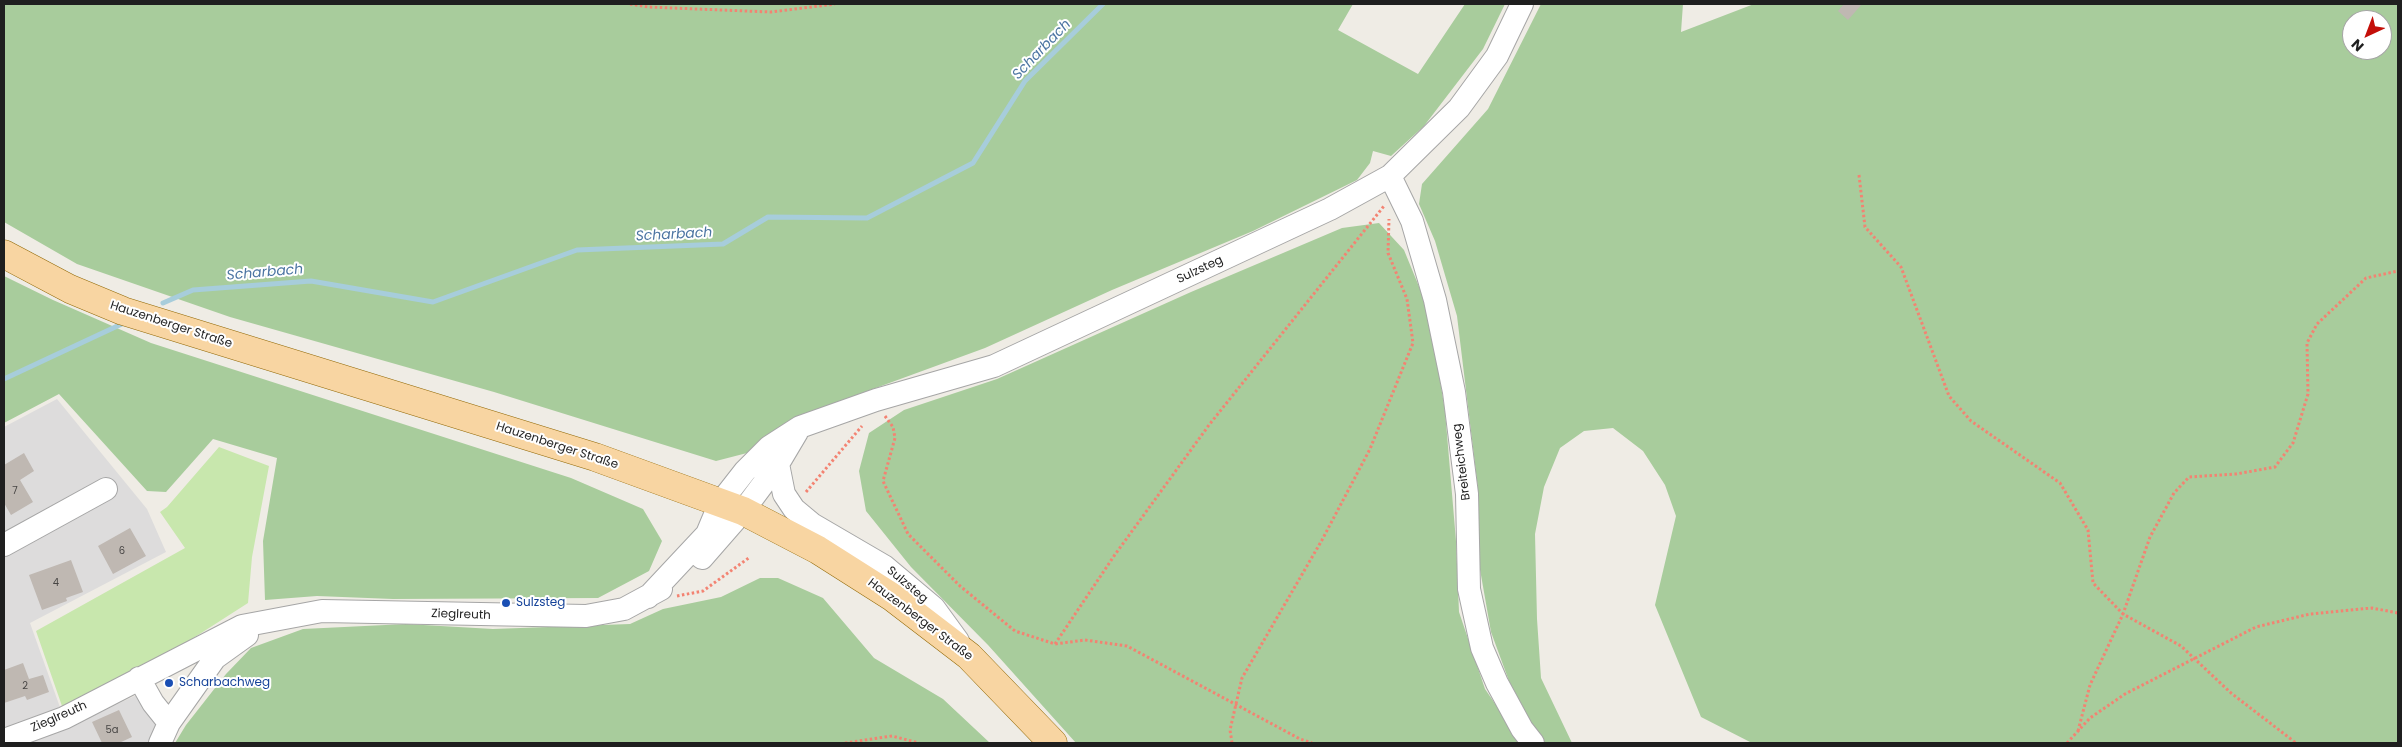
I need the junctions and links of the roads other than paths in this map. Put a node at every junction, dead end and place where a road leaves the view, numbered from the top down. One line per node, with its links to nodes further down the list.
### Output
1 (1522, 4): 2 (street, Sulzsteg)
2 (1390, 176): 4 (street, Sulzsteg); 16 (street, Breiteichweg)
3 (4, 254): 7 (main road, Hauzenberger Straße)
4 (800, 427): 5 (street); 7 (street, Sulzsteg)
5 (778, 464): 7 (street); 10 (street, Sulzsteg)
6 (106, 489): 8 (street)
7 (732, 507): 9 (street, Zieglreuth); 10 (main road, Hauzenberger Straße)
8 (4, 545)
9 (270, 620): 11 (street, Zieglreuth); 12 (street, Zieglreuth)
10 (970, 656): 15 (main road, Hauzenberger Straße)
11 (139, 678): 12 (street); 13 (street, Zieglreuth)
12 (169, 723): 14 (street, Zieglreuth)
13 (4, 740)
14 (160, 743)
15 (1053, 743)
16 (1533, 743)

